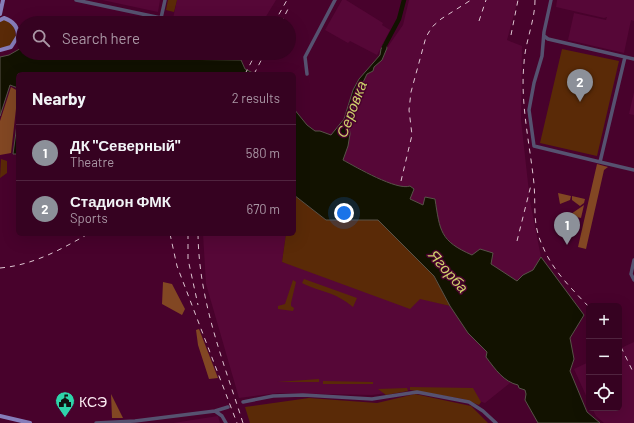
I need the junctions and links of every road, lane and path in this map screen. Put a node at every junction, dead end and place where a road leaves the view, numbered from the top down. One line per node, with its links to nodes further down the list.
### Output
1 (3, 0): 6 (main road)
2 (76, 0): 7 (street)
3 (165, 0): 8 (street)
4 (335, 0): 16 (street)
5 (551, 0): 11 (street)
6 (0, 14): 9 (main road)
7 (152, 16)
8 (161, 16)
9 (2, 19): 10 (main road)
10 (16, 30)
11 (544, 36): 14 (street); 17 (street)
12 (16, 39): 13 (main road)
13 (0, 50)
14 (625, 57): 15 (street); 17 (street)
15 (634, 59)
16 (306, 74)
17 (600, 162): 18 (street)
18 (634, 170)
19 (634, 260): 20 (street)
20 (634, 280)
21 (243, 402): 28 (street)
22 (228, 406): 23 (street)
23 (215, 411): 26 (street); 27 (street)
24 (0, 416): 25 (main road)
25 (30, 423)
26 (96, 423)
27 (226, 423)
28 (496, 423)

